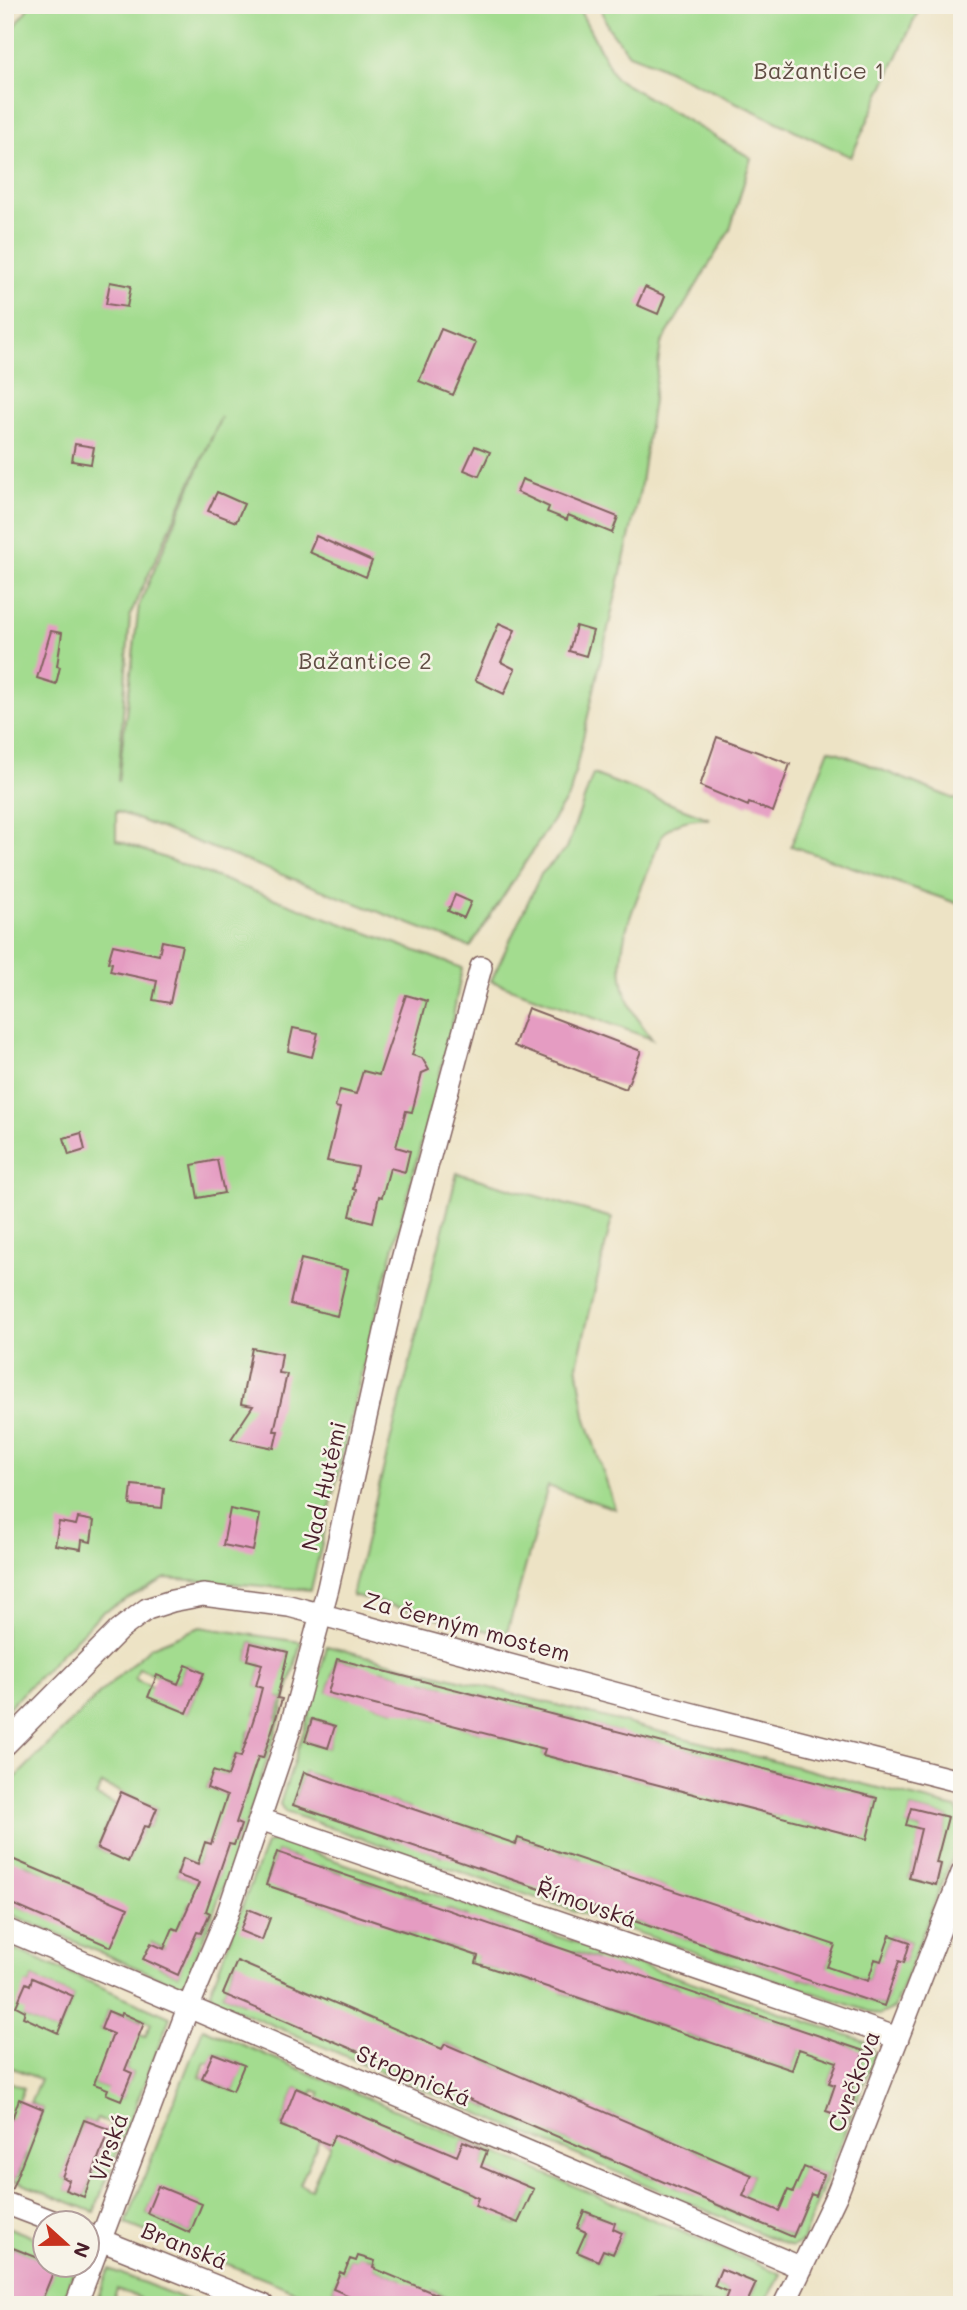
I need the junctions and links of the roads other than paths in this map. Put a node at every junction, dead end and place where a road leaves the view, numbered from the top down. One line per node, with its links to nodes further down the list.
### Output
1 (481, 967): 2 (street, Nad Hutěmi)
2 (321, 1614): 3 (street, Za černým mostem); 4 (street, Za černým mostem); 5 (street, Nad Hutěmi)
3 (5, 1745)
4 (962, 1782)
5 (260, 1819): 8 (street, Nad Hutěmi); 9 (street, Římovská)
6 (962, 1873): 9 (street, Cvrčkova)
7 (5, 1929): 8 (street, Stropnická)
8 (188, 2008): 12 (street, Vírská); 14 (street, Stropnická)
9 (898, 2038): 14 (street, Cvrčkova)
10 (5, 2203): 11 (street)
11 (32, 2213)
12 (102, 2218)
13 (102, 2241): 17 (street, Branská)
14 (802, 2268): 18 (street, Cvrčkova)
15 (83, 2278): 16 (street, Vírská)
16 (76, 2305)
17 (263, 2305)
18 (783, 2305)

